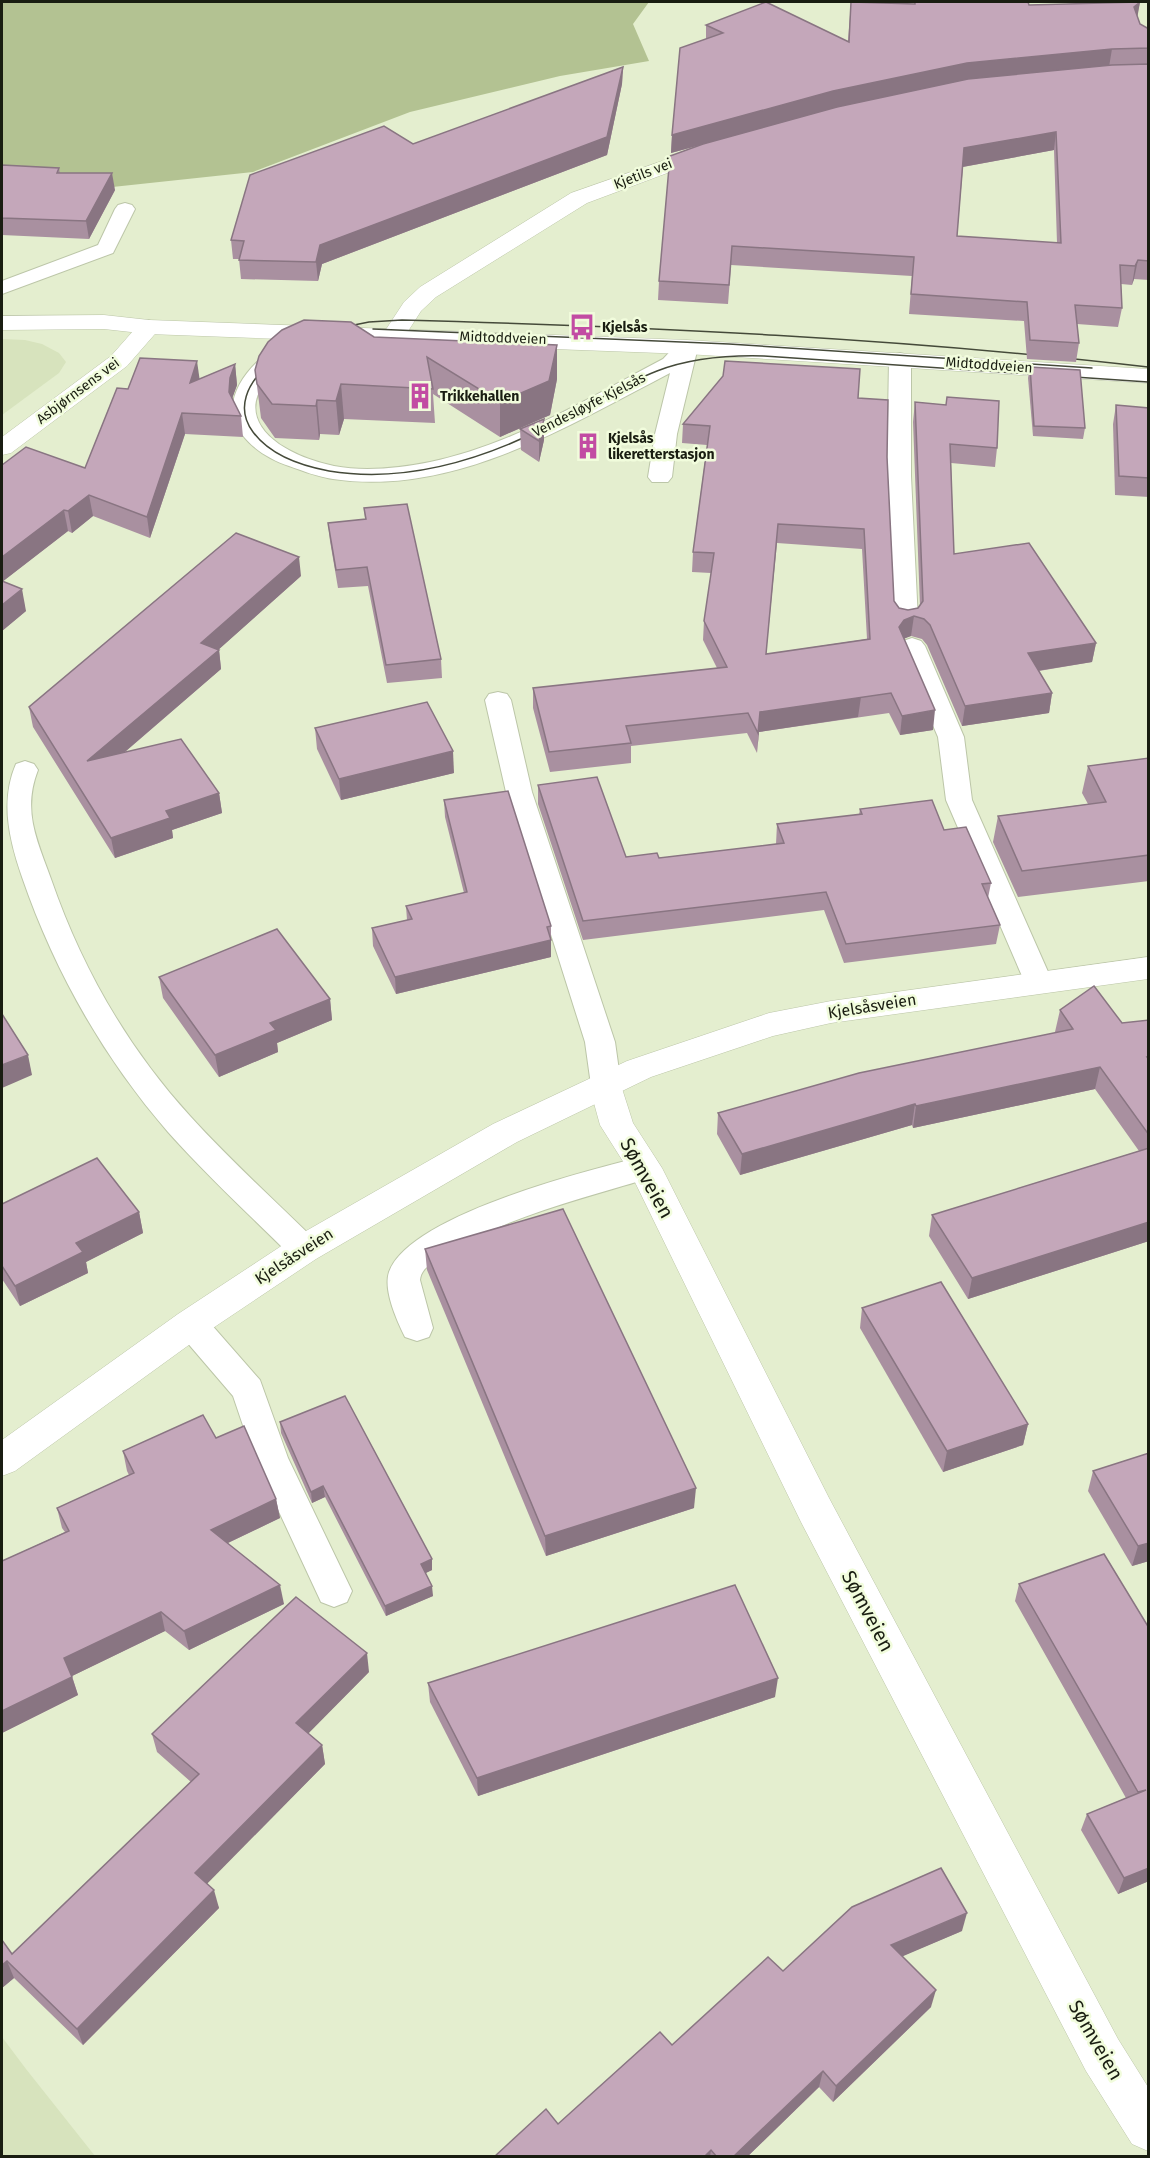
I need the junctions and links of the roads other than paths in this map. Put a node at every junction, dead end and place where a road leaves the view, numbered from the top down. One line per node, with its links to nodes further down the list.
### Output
1 (729, 146): 6 (street, Kjetils vei)
2 (125, 209): 3 (lane)
3 (2, 288)
4 (2, 323): 5 (street, Midtoddveien)
5 (149, 327): 6 (street, Midtoddveien); 10 (street, Asbjørnsens vei)
6 (383, 334): 7 (street, Midtoddveien); 7 (lane, Vendesløyfe Kjelsås)
7 (687, 347): 8 (street, Midtoddveien); 11 (lane)
8 (900, 360): 9 (street, Midtoddveien); 15 (lane)
9 (1149, 376)
10 (2, 448)
11 (660, 477)
12 (498, 700): 16 (lane)
13 (25, 770): 18 (lane)
14 (1149, 968): 15 (street, Kjelsåsveien)
15 (1039, 983): 16 (street, Kjelsåsveien)
16 (606, 1085): 17 (street, Sømveien); 18 (street, Kjelsåsveien)
17 (645, 1168): 20 (lane); 23 (street, Sømveien)
18 (304, 1249): 19 (street, Kjelsåsveien)
19 (191, 1324): 21 (street, Kjelsåsveien); 22 (lane)
20 (417, 1328)
21 (2, 1460)
22 (334, 1591)
23 (1149, 2128)

